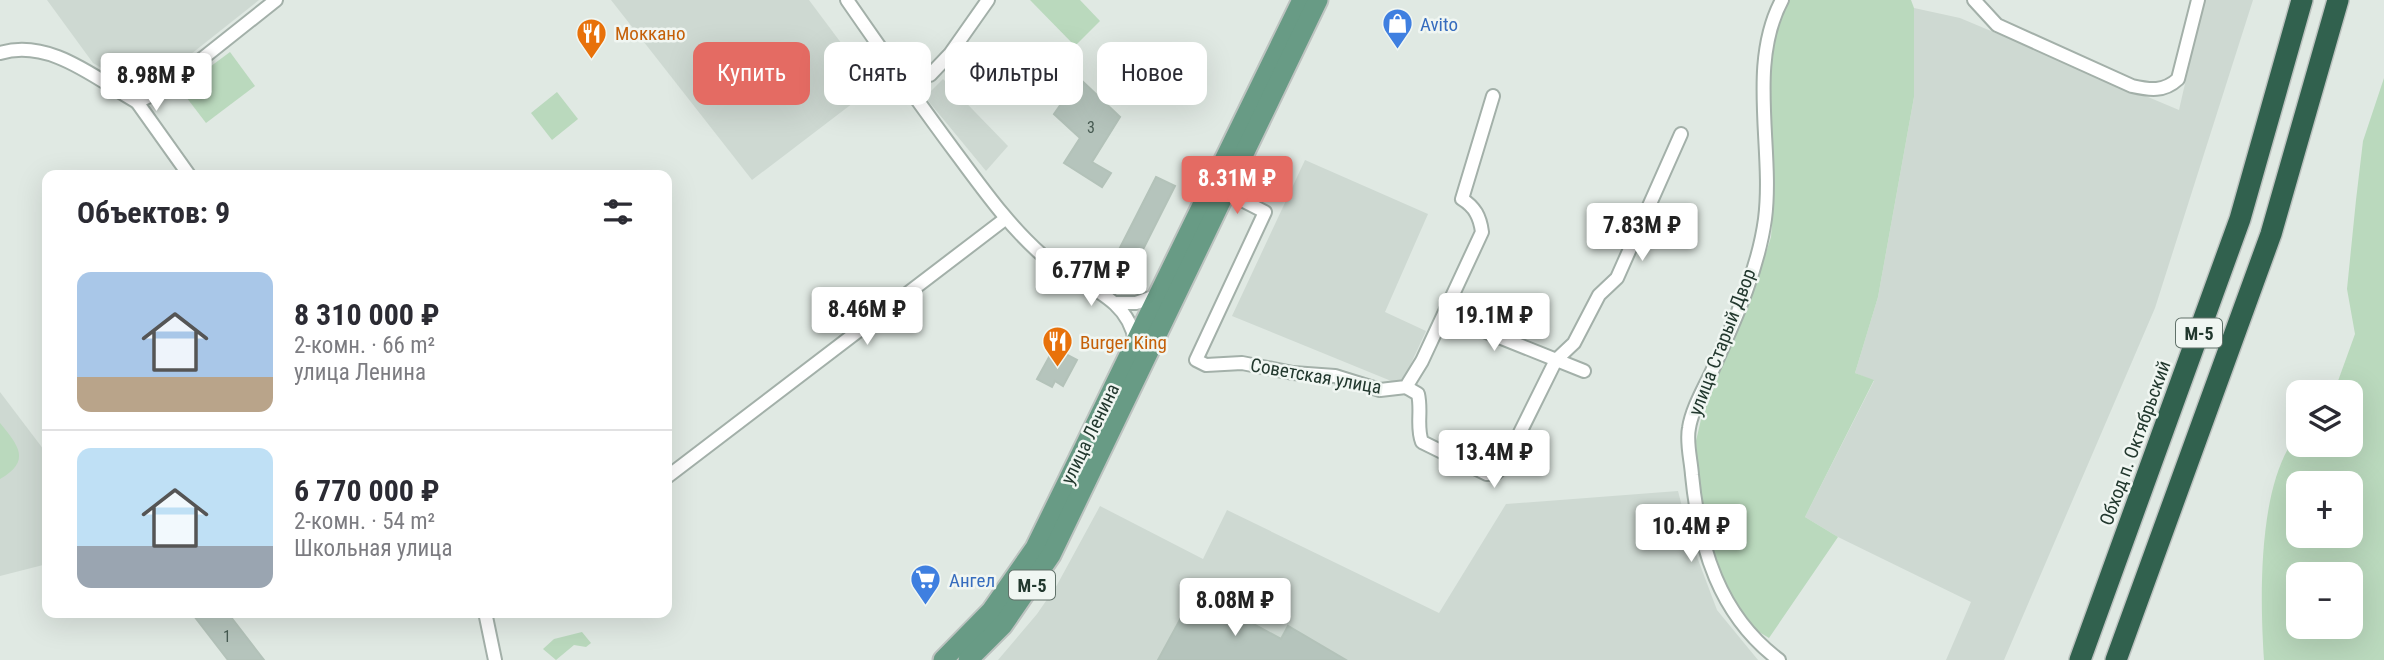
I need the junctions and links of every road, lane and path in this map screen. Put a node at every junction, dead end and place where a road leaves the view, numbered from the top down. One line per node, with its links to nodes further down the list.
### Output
1 (276, 0): 14 (street)
2 (848, 0): 18 (street)
3 (988, 0): 12 (street)
4 (1302, 0): 19 (main road, улица Ленина / М-5)
5 (1318, 0): 17 (main road, улица Ленина / М-5)
6 (1782, 0): 31 (street, улица Старый Двор)
7 (1974, 0): 8 (street)
8 (2198, 0)
9 (2302, 0): 32 (highway, Обход п. Октябрьский / М-5)
10 (2337, 0): 33 (highway, М-5)
11 (0, 53): 14 (street)
12 (931, 74)
13 (1493, 96): 21 (street, Советская улица)
14 (137, 102): 16 (street)
15 (1681, 134): 23 (street)
16 (185, 170)
17 (1224, 191): 25 (street, Советская улица); 30 (main road, улица Ленина / М-5)
18 (1005, 219): 20 (street); 26 (street)
19 (1156, 296): 20 (street); 22 (main road, улица Ленина / М-5)
20 (1117, 303): 22 (street)
21 (1444, 315): 23 (street); 25 (street, Советская улица)
22 (1135, 342): 29 (main road, улица Ленина / М-5)
23 (1556, 360): 24 (street); 25 (street)
24 (1584, 371)
25 (1406, 387)
26 (672, 473)
27 (486, 618): 28 (street)
28 (495, 660)
29 (943, 660)
30 (968, 660)
31 (1779, 660)
32 (2080, 660)
33 (2116, 660)

